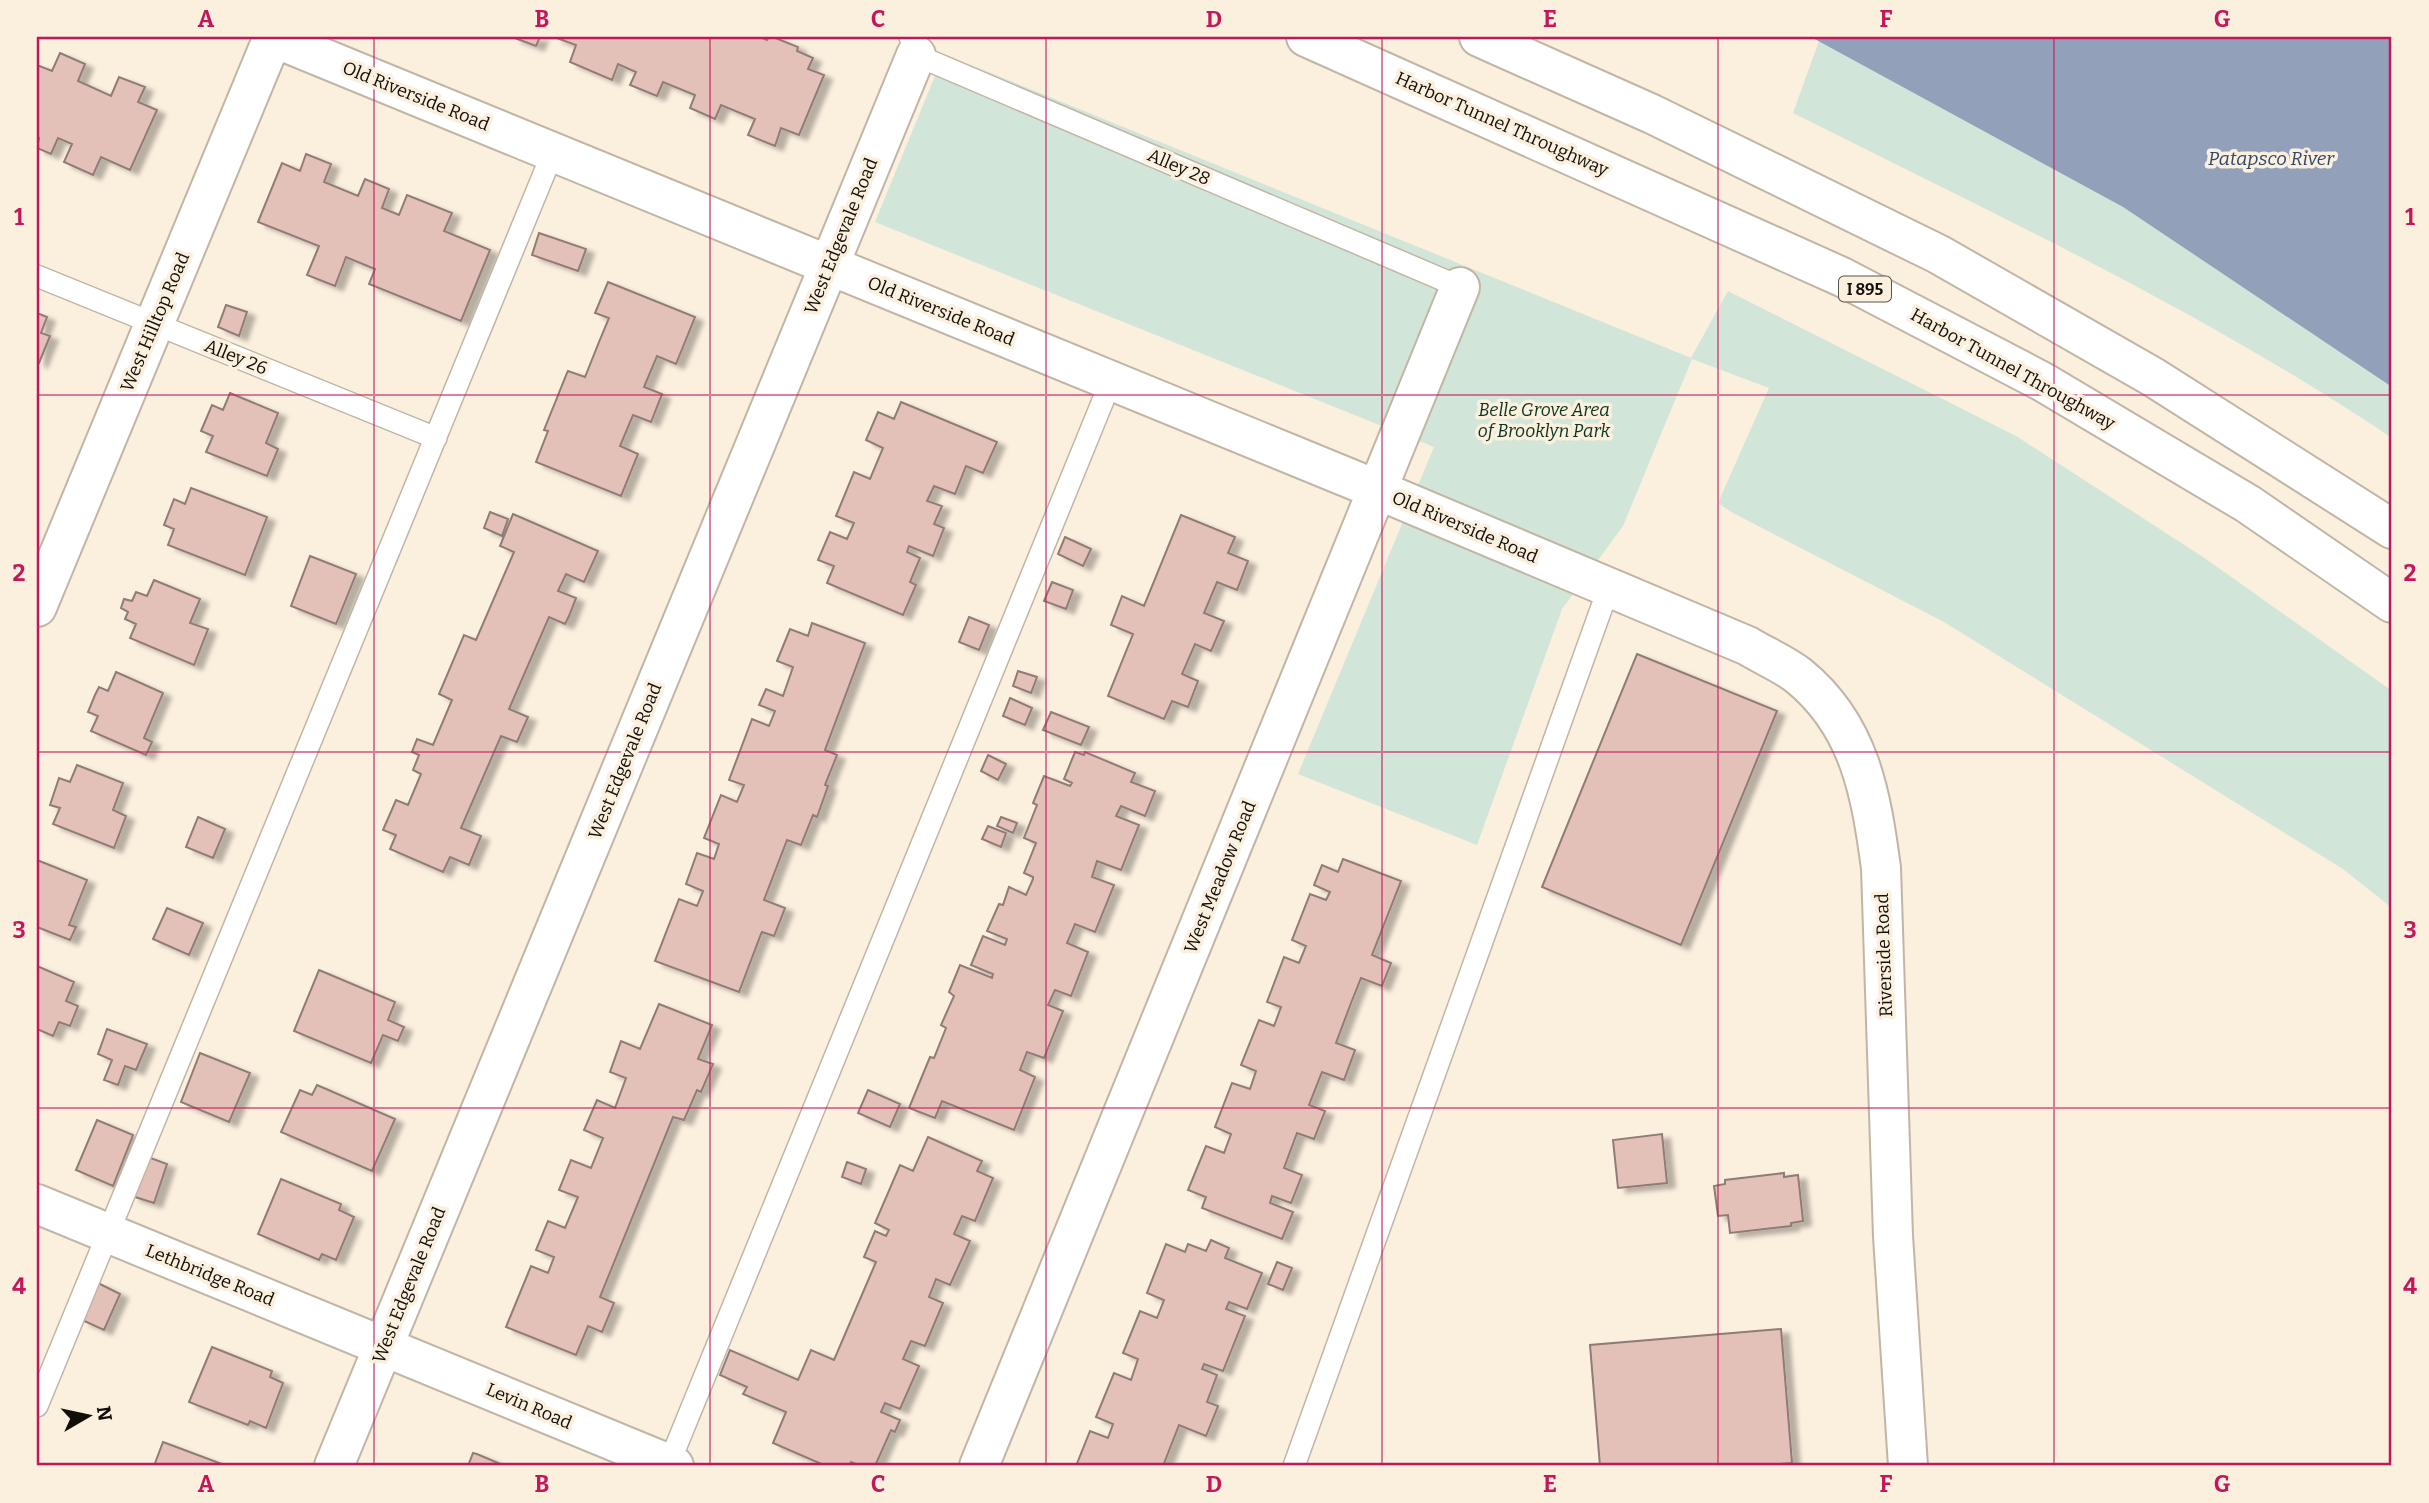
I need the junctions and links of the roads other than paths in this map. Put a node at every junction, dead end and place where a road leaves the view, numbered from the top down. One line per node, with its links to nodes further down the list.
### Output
1 (272, 37): 5 (main road, Old Riverside Road); 9 (main road, West Hilltop Road)
2 (1306, 37): 15 (main road, Harbor Tunnel Throughway / I 895)
3 (1479, 37): 13 (main road)
4 (913, 46): 6 (main road, West Edgevale Road); 8 (lane, Alley 28)
5 (553, 152): 6 (main road, Old Riverside Road); 11 (lane)
6 (828, 265): 10 (main road, Old Riverside Road); 19 (main road, West Edgevale Road)
7 (37, 276): 9 (lane, Alley 26)
8 (1460, 287): 12 (main road, West Meadow Road)
9 (154, 324): 11 (lane, Alley 26); 16 (main road, West Hilltop Road)
10 (1111, 381): 12 (main road, Old Riverside Road); 22 (lane)
11 (436, 438): 18 (lane)
12 (1378, 490): 14 (main road, Old Riverside Road); 23 (main road, West Meadow Road)
13 (2392, 529)
14 (1609, 587): 24 (lane); 25 (main road, Riverside Road)
15 (2392, 603)
16 (37, 607)
17 (37, 1204): 18 (main road, Lethbridge Road)
18 (108, 1233): 19 (main road, Lethbridge Road); 20 (lane)
19 (384, 1346): 21 (main road, West Edgevale Road); 22 (main road, Levin Road)
20 (37, 1406)
21 (334, 1466)
22 (670, 1466)
23 (979, 1466)
24 (1294, 1466)
25 (1908, 1466)

